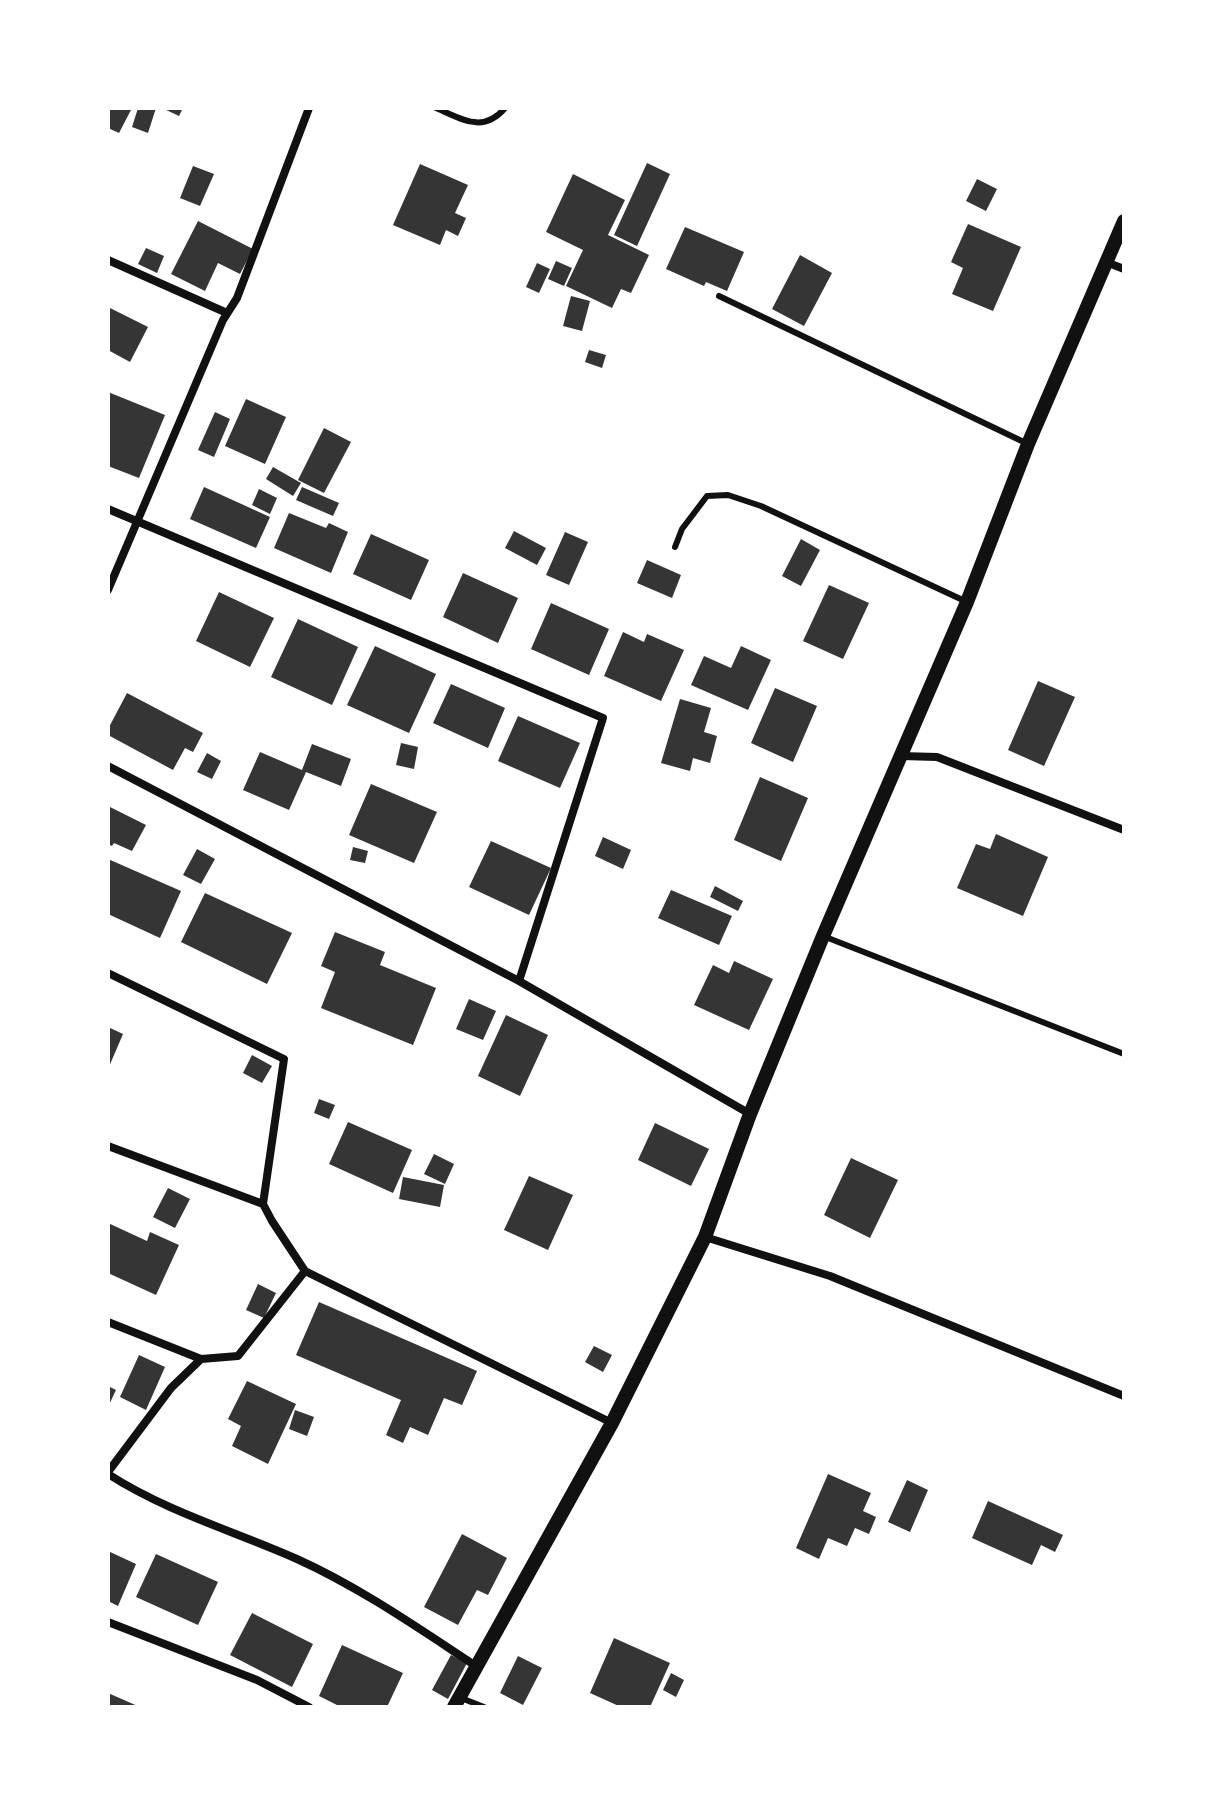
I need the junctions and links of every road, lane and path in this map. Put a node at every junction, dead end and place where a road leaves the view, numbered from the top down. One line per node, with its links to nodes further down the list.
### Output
1 (309, 108): 9 (street)
2 (436, 108): 3 (lane)
3 (505, 108)
4 (1124, 221): 6 (street)
5 (108, 260): 9 (street)
6 (1106, 262): 7 (street); 10 (street)
7 (1124, 269)
8 (719, 296): 10 (lane)
9 (227, 313): 12 (street)
10 (1028, 444): 15 (street)
11 (108, 509): 12 (street)
12 (137, 521): 14 (street); 21 (street)
13 (675, 547): 15 (lane)
14 (108, 590)
15 (967, 602): 16 (street)
16 (901, 756): 18 (street); 19 (street)
17 (108, 766): 21 (street)
18 (1124, 830)
19 (823, 936): 22 (lane); 23 (street)
20 (108, 973): 25 (street)
21 (519, 981): 23 (street)
22 (1124, 1054)
23 (750, 1114): 26 (street)
24 (108, 1146): 25 (street)
25 (263, 1204): 27 (street)
26 (705, 1237): 30 (street); 31 (street)
27 (305, 1271): 29 (street); 31 (street)
28 (108, 1322): 29 (street)
29 (201, 1359): 32 (street)
30 (1124, 1396)
31 (612, 1423): 34 (street)
32 (108, 1473): 34 (street)
33 (108, 1622): 36 (street)
34 (476, 1666): 35 (street)
35 (456, 1702): 37 (lane)
36 (309, 1707)
37 (484, 1707)

